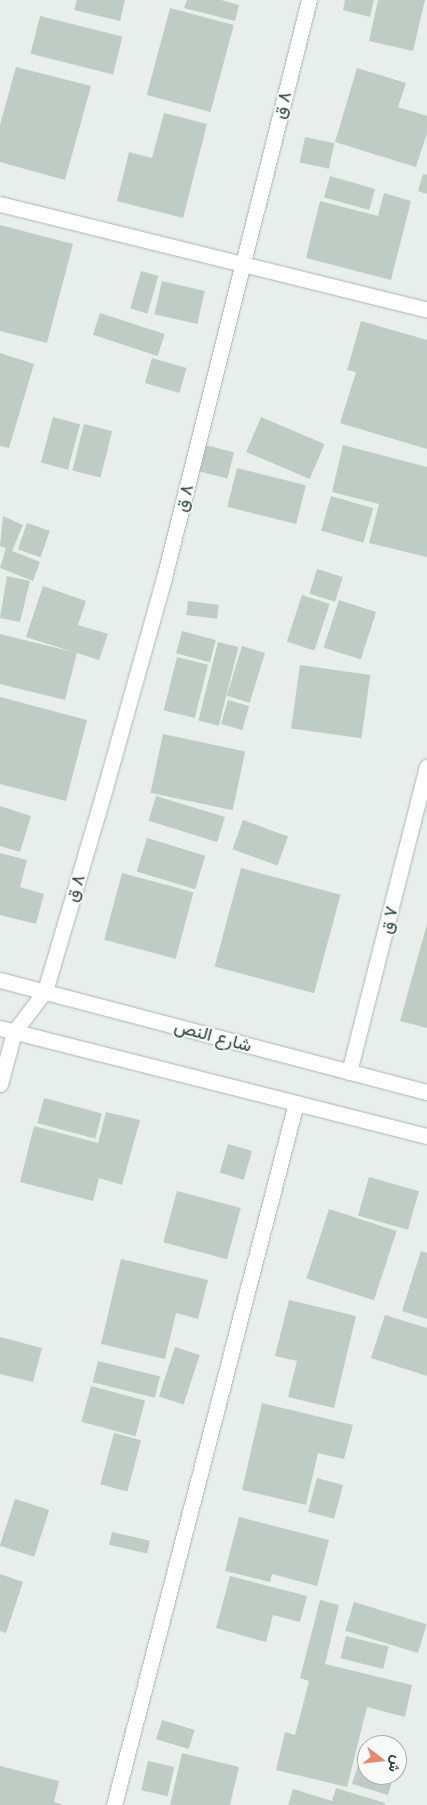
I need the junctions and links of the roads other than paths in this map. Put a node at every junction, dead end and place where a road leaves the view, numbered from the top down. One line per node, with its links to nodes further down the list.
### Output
1 (308, 0): 3 (street, ٨ ق)
2 (0, 204): 3 (street)
3 (243, 263): 4 (street); 7 (street, ٨ ق)
4 (427, 310)
5 (427, 768): 9 (street, ٧ ق)
6 (0, 980): 7 (street, شارع النص)
7 (44, 992): 8 (street); 9 (street, شارع النص)
8 (7, 1030): 10 (street); 12 (street)
9 (349, 1072): 11 (street, شارع النص)
10 (0, 1084)
11 (427, 1092)
12 (296, 1103): 13 (street); 14 (street)
13 (427, 1136)
14 (114, 1805)

